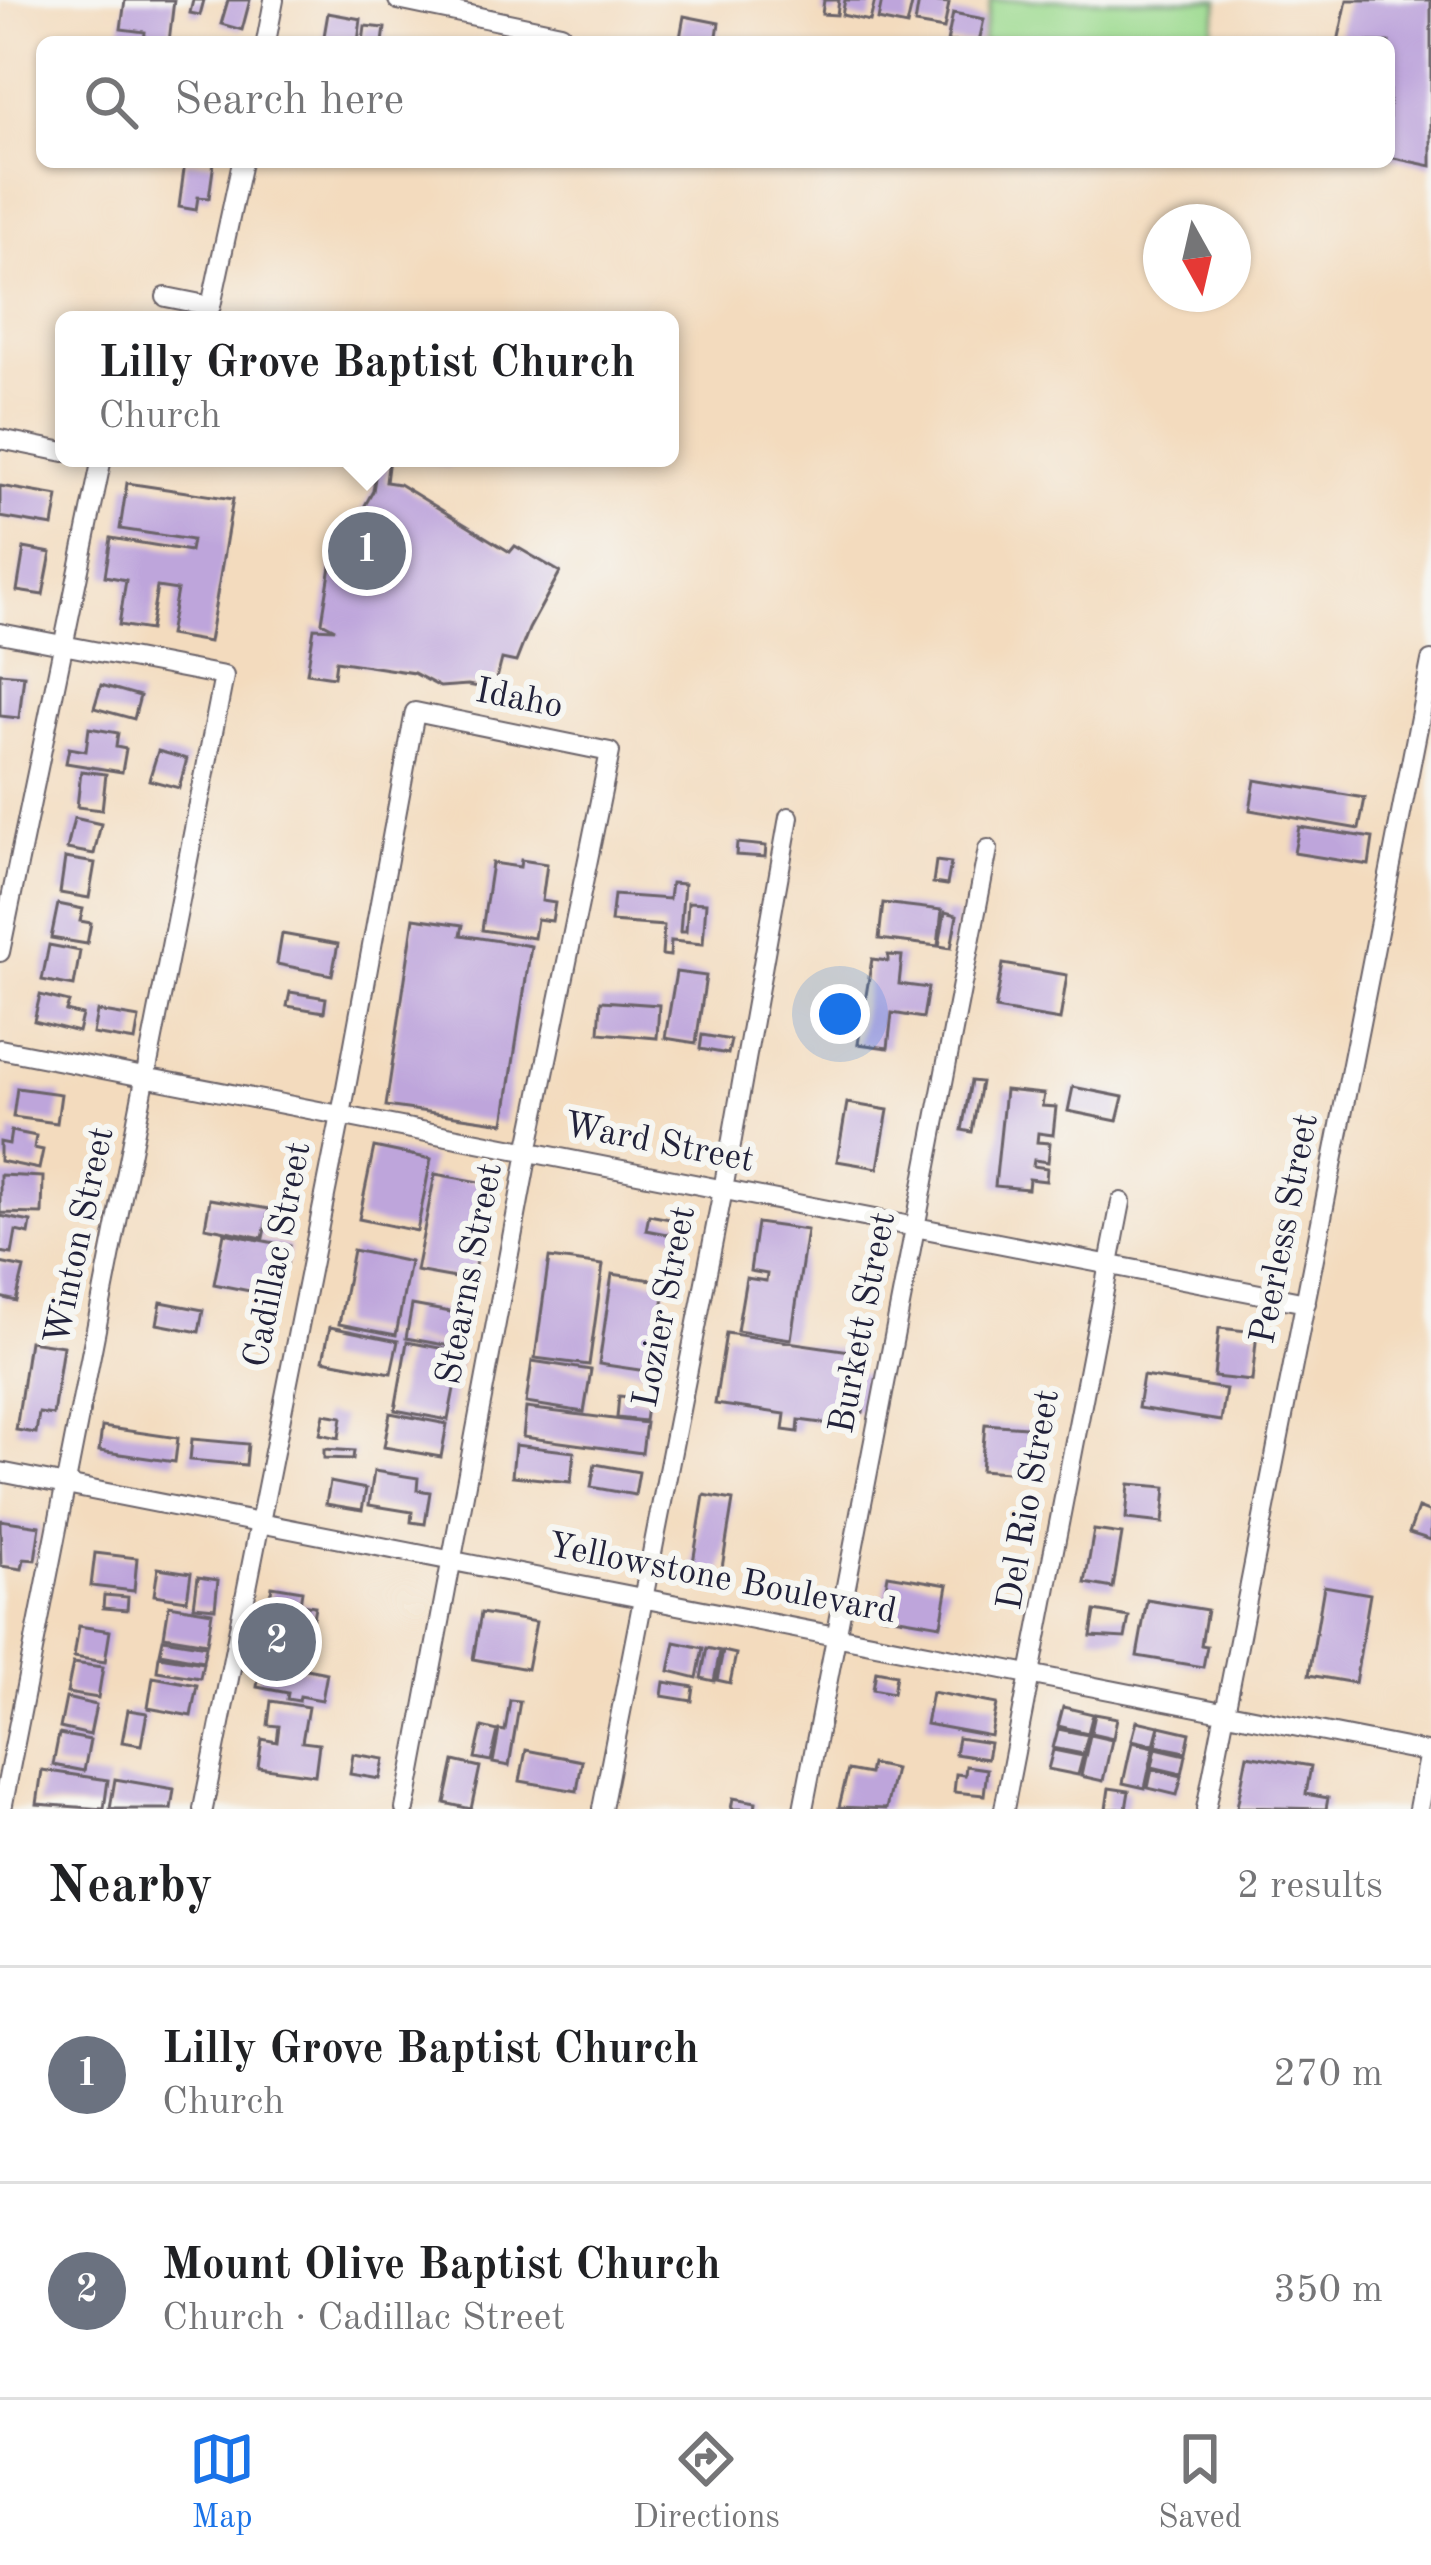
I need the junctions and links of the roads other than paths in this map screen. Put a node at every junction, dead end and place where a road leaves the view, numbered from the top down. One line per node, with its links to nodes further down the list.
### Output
1 (274, 0): 4 (street)
2 (398, 0): 3 (street)
3 (561, 34)
4 (267, 36)
5 (241, 168): 8 (street)
6 (166, 297): 7 (street)
7 (201, 311)
8 (206, 311)
9 (0, 439): 10 (street)
10 (55, 450)
11 (96, 467): 13 (street)
12 (0, 633): 13 (street)
13 (63, 645): 20 (street); 24 (street, Winton Street)
14 (1431, 661): 15 (street, Peerless Street)
15 (1426, 710): 31 (street, Peerless Street)
16 (415, 712): 17 (street, Idaho); 25 (street, Cadillac Street)
17 (610, 752): 26 (street, Stearns Street)
18 (789, 818): 27 (street, Lozier Street)
19 (0, 839): 20 (street)
20 (22, 844): 22 (street)
21 (988, 849): 29 (street, Burkett Street)
22 (0, 952)
23 (0, 1048): 24 (street, Ward Street)
24 (148, 1077): 25 (street, Ward Street); 33 (street, Winton Street)
25 (340, 1115): 26 (street, Ward Street); 34 (street, Cadillac Street)
26 (528, 1152): 27 (street, Ward Street); 35 (street, Stearns Street)
27 (723, 1190): 29 (street, Ward Street); 36 (street, Lozier Street)
28 (1121, 1202): 30 (street, Del Rio Street)
29 (915, 1227): 30 (street, Ward Street); 37 (street, Burkett Street)
30 (1106, 1265): 31 (street, Ward Street); 38 (street, Del Rio Street)
31 (1306, 1304): 39 (street, Peerless Street)
32 (0, 1472): 33 (street, Yellowstone Boulevard)
33 (64, 1484): 34 (street, Yellowstone Boulevard); 41 (street, Winton Street)
34 (261, 1522): 35 (street, Yellowstone Boulevard); 42 (street, Cadillac Street)
35 (451, 1560): 36 (street, Yellowstone Boulevard); 43 (street, Stearns Street)
36 (643, 1598): 37 (street, Yellowstone Boulevard); 44 (street, Lozier Street)
37 (836, 1636): 38 (street, Yellowstone Boulevard); 45 (street, Burkett Street)
38 (1030, 1674): 39 (street, Yellowstone Boulevard); 46 (street, Del Rio Street)
39 (1226, 1712): 40 (street, Yellowstone Boulevard); 47 (street, Peerless Street)
40 (1430, 1752): 48 (street)
41 (2, 1809)
42 (203, 1809)
43 (405, 1809)
44 (602, 1809)
45 (803, 1809)
46 (1004, 1809)
47 (1206, 1809)
48 (1418, 1809)

